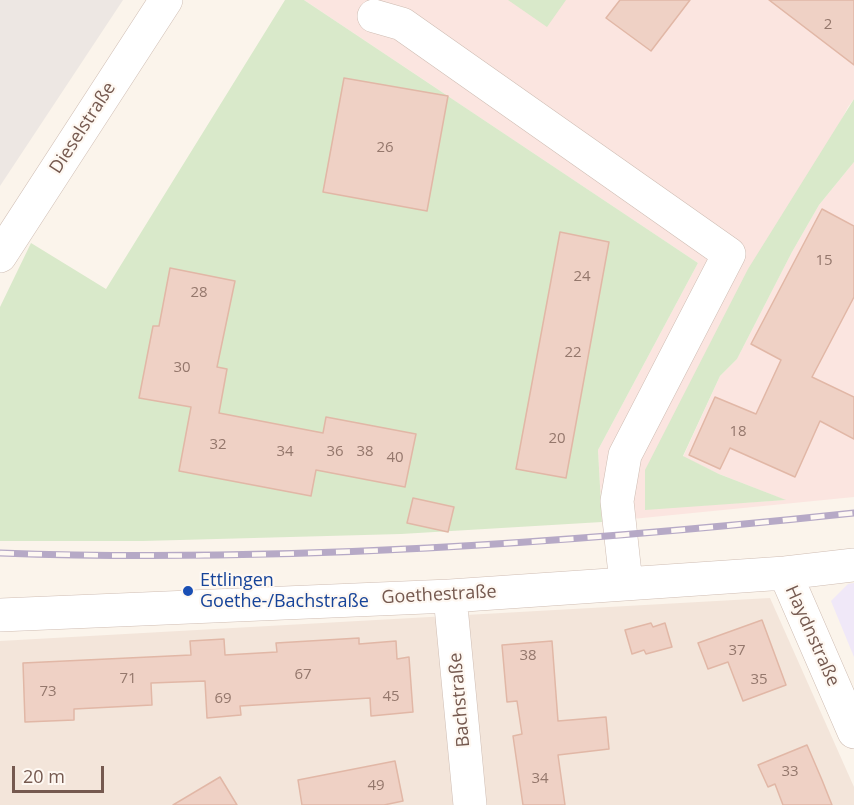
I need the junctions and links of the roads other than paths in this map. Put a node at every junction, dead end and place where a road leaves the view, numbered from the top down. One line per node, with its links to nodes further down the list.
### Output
1 (166, 0): 3 (street, Dieselstraße)
2 (374, 16): 6 (street)
3 (0, 256)
4 (854, 565): 5 (street, Goethestraße)
5 (785, 573): 6 (street, Goethestraße); 9 (street, Haydnstraße)
6 (626, 583): 7 (street, Goethestraße)
7 (450, 596): 8 (street, Goethestraße); 10 (street, Bachstraße)
8 (0, 615)
9 (854, 732)
10 (470, 805)

